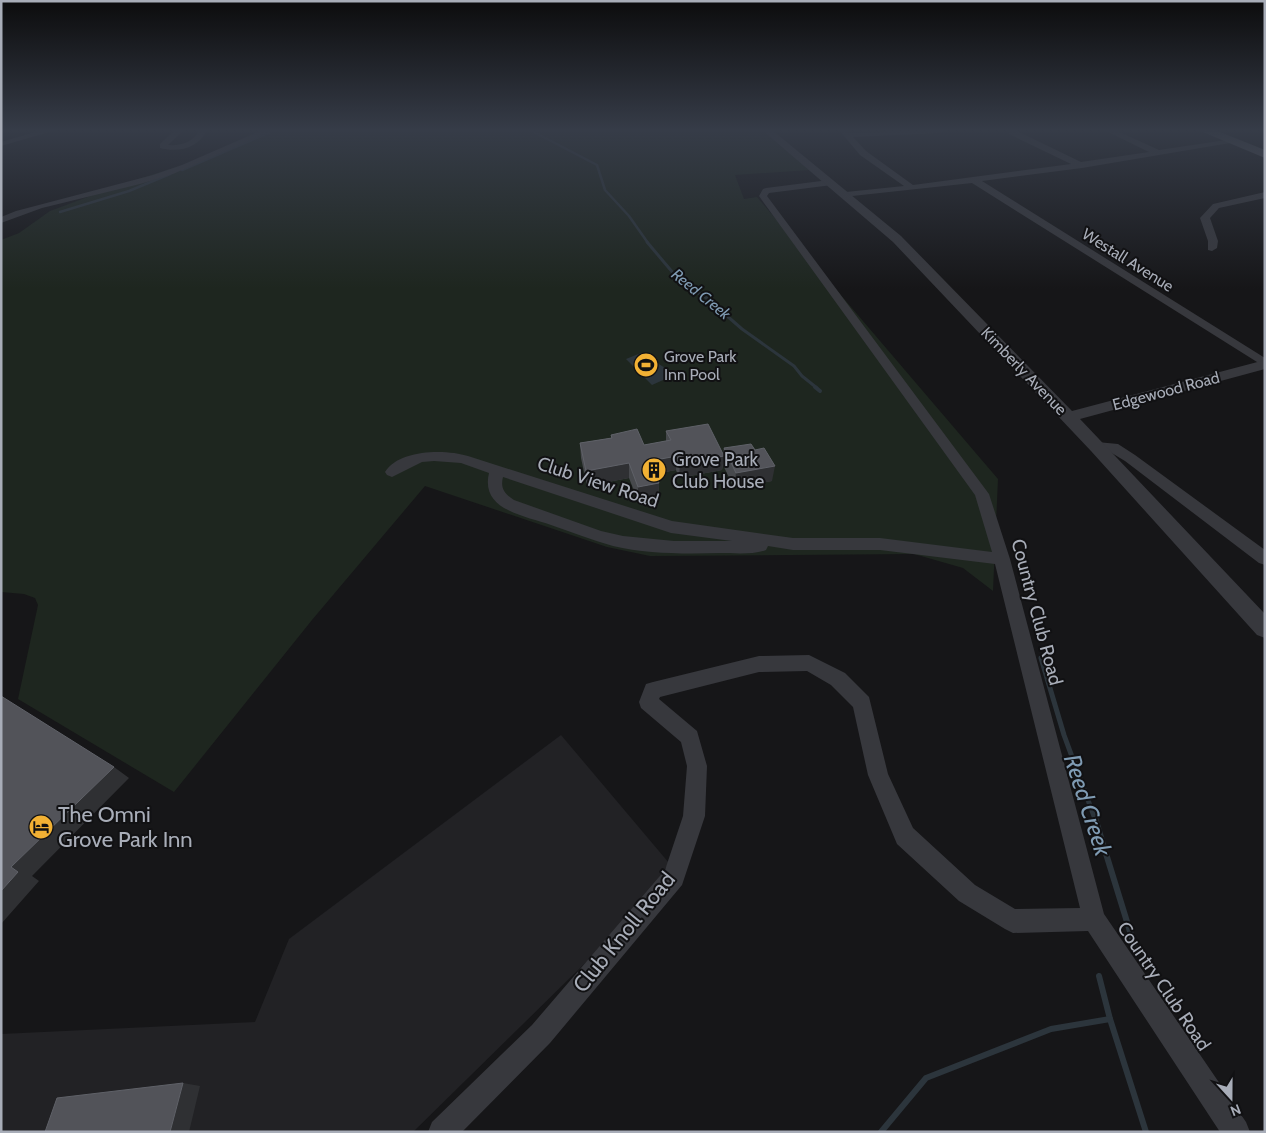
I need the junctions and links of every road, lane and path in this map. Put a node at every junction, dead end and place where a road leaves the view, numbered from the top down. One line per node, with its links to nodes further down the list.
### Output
1 (134, 183): 9 (street)
2 (829, 183): 7 (street, Kimberly Avenue); 18 (street, Country Club Road)
3 (905, 183): 6 (street)
4 (958, 183): 6 (street)
5 (978, 183): 11 (street, Westall Avenue)
6 (912, 188): 7 (street)
7 (846, 195): 12 (street, Kimberly Avenue)
8 (1265, 195): 10 (street)
9 (1, 220)
10 (1212, 248)
11 (1265, 364): 12 (street, Edgewood Road)
12 (1068, 417): 13 (street, Kimberly Avenue)
13 (1097, 447): 17 (street); 19 (street, Kimberly Avenue)
14 (496, 471): 15 (street, Club View Road); 16 (street, Club View Road); 16 (street, Club View Road)
15 (392, 472)
16 (776, 541): 18 (street, Club View Road)
17 (1265, 559)
18 (1002, 560): 20 (street, Country Club Road)
19 (1265, 630)
20 (1094, 919): 21 (street, Club Knoll Road); 22 (street, Country Club Road)
21 (442, 1132)
22 (1236, 1132)

